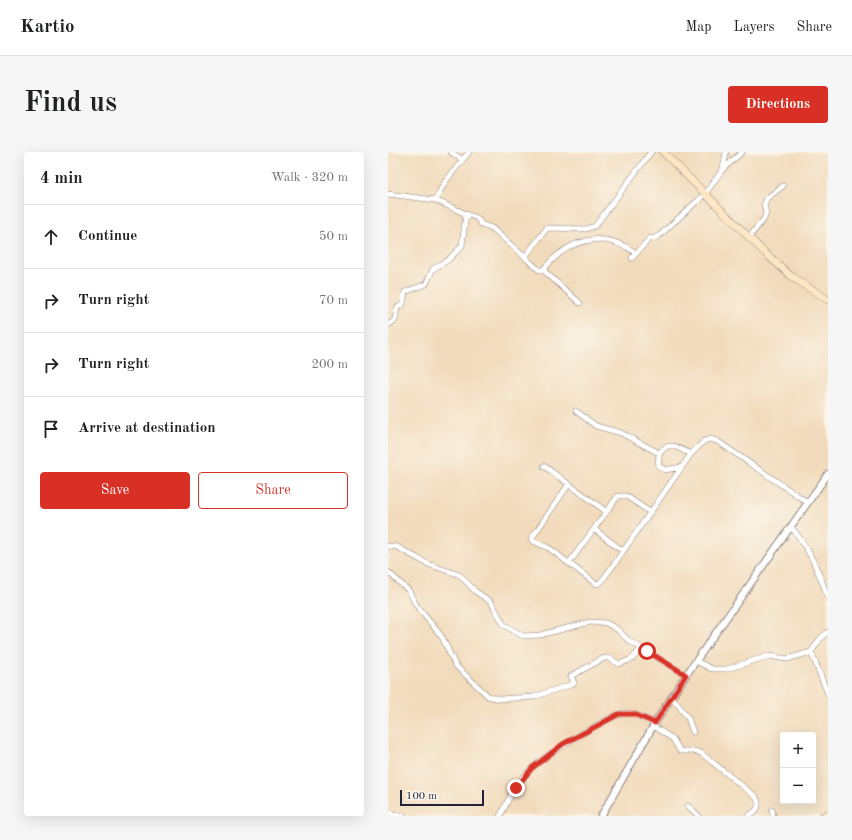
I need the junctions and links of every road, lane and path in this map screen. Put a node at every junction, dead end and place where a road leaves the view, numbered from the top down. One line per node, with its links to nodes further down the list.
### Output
1 (451, 152): 7 (street)
2 (469, 152): 7 (street)
3 (651, 152): 14 (street)
4 (663, 152): 11 (main road)
5 (726, 152): 8 (street)
6 (742, 152): 8 (street)
7 (463, 160): 12 (street)
8 (723, 169): 11 (street)
9 (783, 186): 15 (street)
10 (388, 194): 12 (street)
11 (705, 194): 15 (main road); 17 (street)
12 (436, 200): 13 (street)
13 (466, 214): 18 (street); 23 (street)
14 (589, 229): 16 (street); 18 (street)
15 (749, 237): 21 (main road)
16 (590, 239): 17 (street); 20 (street)
17 (636, 253): 19 (street)
18 (525, 257): 20 (street)
19 (632, 258)
20 (543, 270): 22 (street)
21 (828, 300)
22 (580, 302)
23 (388, 324)
24 (576, 411): 25 (street)
25 (659, 453): 26 (street); 28 (street)
26 (691, 454): 28 (street); 31 (street)
27 (544, 466): 30 (street)
28 (682, 467): 33 (street)
29 (828, 474): 31 (street)
30 (569, 484): 32 (street); 38 (street)
31 (807, 502): 34 (street)
32 (607, 512): 33 (street); 35 (street)
33 (650, 512): 37 (street)
34 (791, 528): 40 (street); 44 (street)
35 (594, 529): 37 (street); 38 (street)
36 (388, 546): 42 (street)
37 (623, 551): 38 (street)
38 (569, 563)
39 (388, 572): 42 (street)
40 (828, 597)
41 (828, 632): 43 (street)
42 (647, 651): 45 (street)
43 (811, 652): 44 (street); 46 (street)
44 (696, 661): 45 (street)
45 (686, 675): 47 (street)
46 (828, 694)
47 (672, 698): 48 (street); 49 (street)
48 (654, 724): 54 (street); 55 (street); 57 (street)
49 (693, 732)
50 (688, 806): 56 (street)
51 (388, 813): 53 (street)
52 (828, 814): 58 (main road)
53 (403, 816)
54 (500, 816)
55 (601, 816)
56 (699, 816)
57 (748, 816)
58 (823, 816)

